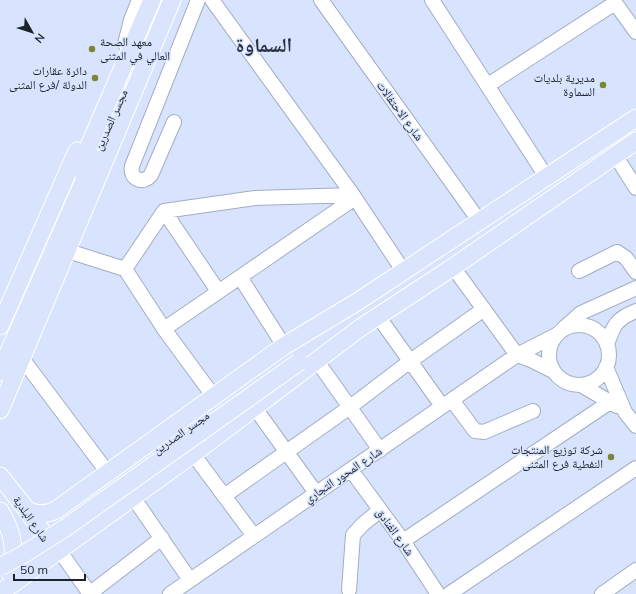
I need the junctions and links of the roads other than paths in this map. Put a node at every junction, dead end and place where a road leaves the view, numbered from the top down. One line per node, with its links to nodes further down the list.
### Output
1 (139, 0): 13 (street)
2 (146, 0): 13 (main road)
3 (152, 0): 11 (main road, مجسر الصدرين)
4 (166, 0): 11 (main road, مجسر الصدرين)
5 (172, 0): 24 (main road)
6 (198, 0): 16 (street)
7 (212, 0): 21 (street)
8 (321, 0): 23 (street, شارع الاحتفالات)
9 (432, 0): 14 (street)
10 (614, 1): 12 (street); 14 (street)
11 (149, 21): 41 (main road, مجسر الصدرين); 49 (main road, مجسر الصدرين)
12 (636, 32)
13 (125, 44): 36 (main road)
14 (488, 85): 19 (street)
15 (636, 118): 19 (main road, مجسر الصدرين)
16 (174, 122)
17 (636, 141): 18 (main road)
18 (615, 155): 20 (street); 25 (main road)
19 (547, 178): 23 (main road, مجسر الصدرين)
20 (636, 188)
21 (354, 196): 22 (street); 28 (street); 30 (street)
22 (164, 211): 26 (street); 32 (street)
23 (480, 222): 28 (main road, مجسر الصدرين)
24 (68, 251): 26 (street); 44 (main road)
25 (453, 267): 33 (street); 35 (main road)
26 (125, 269): 38 (street)
27 (579, 271): 29 (street)
28 (404, 272): 42 (main road, مجسر الصدرين)
29 (636, 272)
30 (240, 277): 32 (street); 42 (street)
31 (636, 288): 39 (street)
32 (218, 291): 38 (street)
33 (484, 310): 43 (street); 46 (street)
34 (636, 311): 40 (street)
35 (378, 316): 37 (main road); 46 (street)
36 (0, 326)
37 (360, 328): 42 (main road, مجسر الصدرين); 45 (main road)
38 (164, 329): 51 (street)
39 (561, 331): 40 (street); 43 (street, شارع المحور التجاري); 48 (street)
40 (607, 345): 47 (street)
41 (0, 348)
42 (293, 354): 51 (main road); 79 (main road, مجسر الصدرين); 81 (main road, مجسر الصدرين, bridge)
43 (517, 355): 48 (street); 53 (street, شارع المحور التجاري)
44 (21, 357): 56 (main road); 65 (street)
45 (317, 361): 54 (street); 55 (main road)
46 (409, 362): 53 (street); 54 (street)
47 (606, 367): 50 (street); 58 (street)
48 (553, 371): 50 (street)
49 (0, 372)
50 (581, 385): 52 (street)
51 (214, 397): 65 (main road)
52 (610, 402): 58 (street); 77 (street)
53 (447, 403): 57 (street); 60 (street, شارع المحور التجاري)
54 (350, 406): 60 (street); 61 (street)
55 (255, 408): 61 (street); 62 (main road)
56 (0, 410)
57 (533, 410)
58 (625, 412): 59 (street)
59 (636, 426)
60 (380, 450): 64 (street, شارع المحور التجاري)
61 (287, 451): 68 (street); 69 (street)
62 (193, 454): 69 (street); 70 (main road)
63 (636, 468): 89 (street)
64 (351, 470): 68 (street, شارع المحور التجاري); 72 (street, شارع الفنادق)
65 (108, 473): 67 (main road)
66 (0, 476): 71 (main road, شارع البلدية)
67 (81, 492): 71 (main road); 74 (main road)
68 (316, 493): 75 (street, شارع المحور التجاري)
69 (224, 496): 75 (street)
70 (134, 497): 74 (main road); 76 (street)
71 (27, 510): 80 (main road, شارع البلدية)
72 (380, 510): 77 (street, شارع الفنادق); 84 (street)
73 (0, 511): 85 (main road)
74 (104, 519): 78 (main road)
75 (254, 536): 83 (street, شارع المحور التجاري)
76 (162, 538): 83 (street); 86 (street)
77 (403, 541): 88 (street, شارع الفنادق)
78 (59, 550): 80 (main road); 86 (street)
79 (0, 555)
80 (41, 563): 85 (main road)
81 (0, 567)
82 (636, 570): 90 (street)
83 (190, 580): 87 (street, شارع المحور التجاري)
84 (349, 590)
85 (0, 592)
86 (89, 594)
87 (170, 594)
88 (438, 594)
89 (449, 594)
90 (602, 594)

